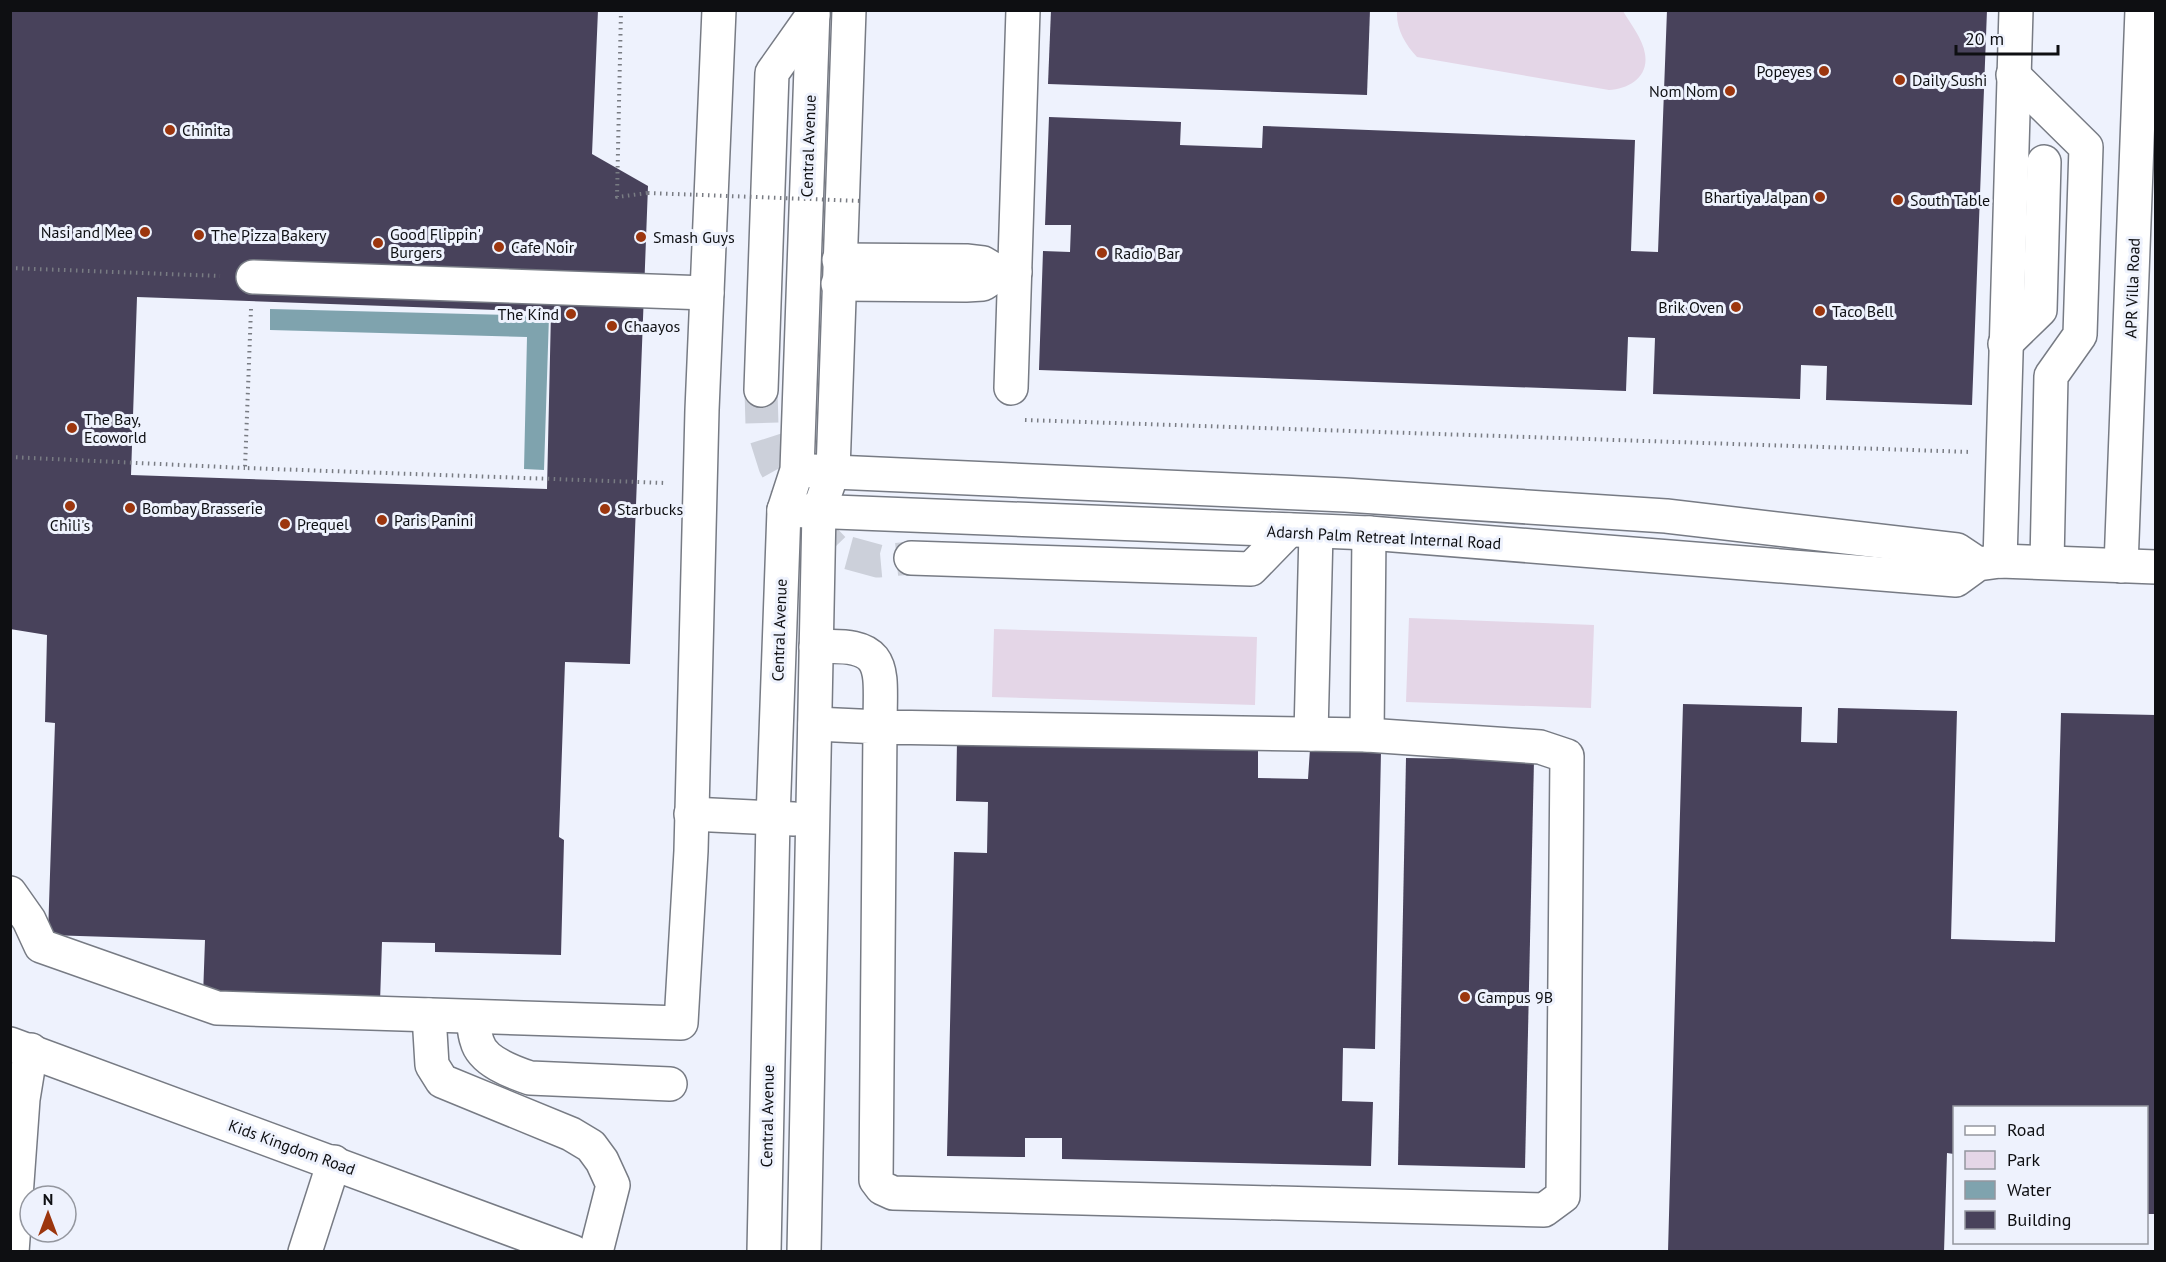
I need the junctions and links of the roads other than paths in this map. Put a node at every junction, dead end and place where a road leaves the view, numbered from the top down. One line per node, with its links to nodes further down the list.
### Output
1 (719, 10): 11 (street)
2 (849, 10): 8 (street)
3 (1023, 10): 9 (street)
4 (2016, 10): 7 (street)
5 (2142, 10): 25 (street, APR Villa Road)
6 (813, 13): 15 (street); 16 (street, Central Avenue)
7 (2013, 75): 12 (street); 13 (street)
8 (839, 272): 9 (street); 17 (street)
9 (1007, 273): 14 (street)
10 (253, 277): 11 (street)
11 (707, 293): 32 (street)
12 (2005, 344): 13 (street); 24 (street)
13 (2063, 359): 23 (street)
14 (1011, 388)
15 (761, 390)
16 (797, 470): 17 (street); 19 (street, Central Avenue)
17 (832, 471): 18 (street); 20 (street)
18 (1345, 495): 21 (street); 24 (street)
19 (784, 510): 20 (street, Adarsh Palm Retreat Internal Road); 33 (street, Central Avenue)
20 (819, 510): 21 (street, Adarsh Palm Retreat Internal Road); 27 (street)
21 (1329, 532): 22 (street); 24 (street, Adarsh Palm Retreat Internal Road); 30 (street); 31 (street)
22 (911, 558)
23 (2047, 562): 24 (street); 25 (street)
24 (1989, 563)
25 (2121, 566): 26 (street)
26 (2156, 567)
27 (816, 647): 28 (street); 29 (street)
28 (815, 724): 29 (street); 34 (street)
29 (880, 727): 30 (street); 31 (street)
30 (1311, 734): 31 (street)
31 (1367, 735)
32 (691, 814): 33 (street); 37 (street)
33 (773, 819): 34 (street); 45 (street, Central Avenue)
34 (813, 819): 46 (street)
35 (10, 892): 36 (street)
36 (429, 1015): 37 (street); 44 (street)
37 (473, 1017): 39 (street)
38 (21, 1047): 40 (street, Kids Kingdom Road); 41 (street)
39 (670, 1084)
40 (334, 1162): 42 (street); 43 (street, Kids Kingdom Road)
41 (12, 1251)
42 (305, 1251)
43 (573, 1251)
44 (596, 1251)
45 (764, 1251)
46 (804, 1251)

